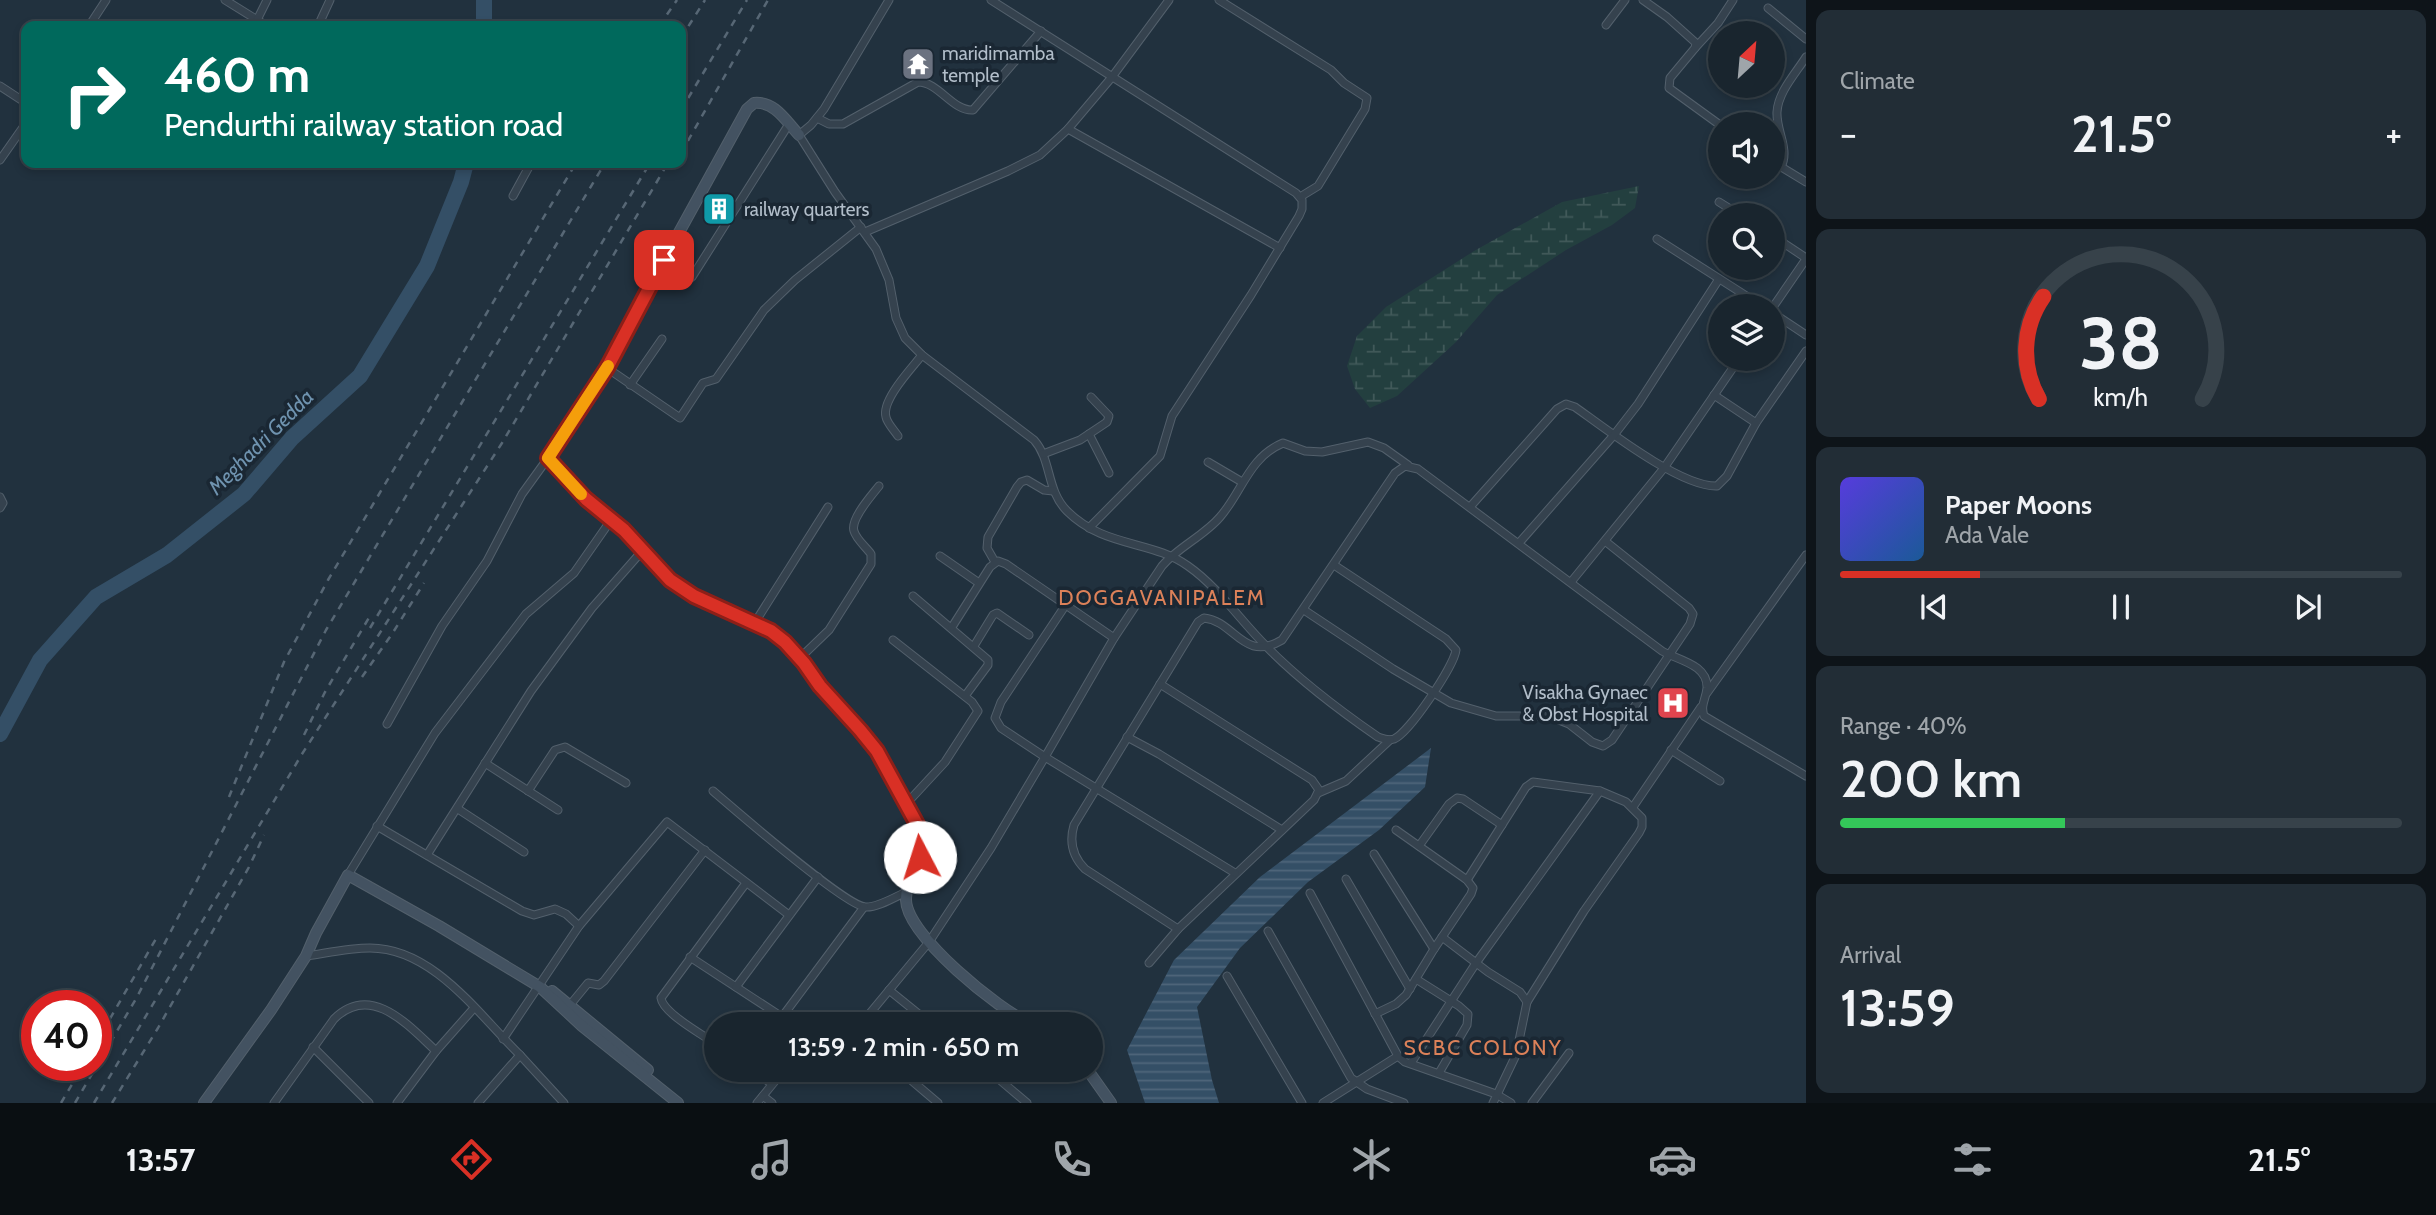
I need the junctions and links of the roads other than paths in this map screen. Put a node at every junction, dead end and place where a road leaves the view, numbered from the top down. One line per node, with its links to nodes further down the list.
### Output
1 (106, 0): 13 (street)
2 (225, 0): 14 (street)
3 (267, 0): 15 (street)
4 (330, 0): 16 (street)
5 (889, 0): 27 (street)
6 (991, 0): 18 (street)
7 (1169, 0): 22 (street)
8 (1219, 0): 37 (street)
9 (1625, 0): 17 (street)
10 (1643, 0): 20 (street)
11 (1734, 0): 20 (street)
12 (1768, 8): 19 (street)
13 (92, 21)
14 (253, 21)
15 (257, 21)
16 (320, 21)
17 (1606, 25)
18 (1041, 32): 22 (street); 27 (street)
19 (1806, 39)
20 (1695, 48): 26 (street)
21 (1806, 57): 25 (street)
22 (1112, 77): 29 (street); 37 (street)
23 (0, 86): 24 (street)
24 (21, 100)
25 (1778, 112)
26 (1708, 116)
27 (817, 118): 31 (street)
28 (789, 124): 31 (street); 44 (street); 44 (street)
29 (1068, 129): 38 (street); 41 (street)
30 (21, 130): 32 (street)
31 (799, 135): 38 (street)
32 (0, 160)
33 (528, 168): 36 (street)
34 (1785, 169): 35 (street)
35 (1806, 182)
36 (513, 196)
37 (1300, 197): 41 (street)
38 (863, 229): 53 (street); 56 (street)
39 (1657, 239): 43 (street)
40 (1785, 244): 42 (street)
41 (1280, 248): 77 (street)
42 (1806, 259): 48 (street)
43 (1708, 272)
44 (657, 273): 54 (street)
45 (1718, 280): 61 (street)
46 (1721, 280): 47 (street)
47 (1743, 294)
48 (1782, 294)
49 (1785, 321): 50 (street)
50 (1806, 335)
51 (662, 339): 56 (street)
52 (1806, 351): 59 (street)
53 (922, 355): 62 (street); 63 (street)
54 (607, 368): 56 (street); 64 (street)
55 (1731, 371): 57 (street)
56 (630, 384)
57 (1714, 395): 59 (street); 67 (street)
58 (1091, 397): 60 (street)
59 (1756, 423): 67 (street)
60 (1090, 434): 63 (street); 68 (street)
61 (1614, 435): 67 (street); 74 (street); 79 (street)
62 (898, 436)
63 (1043, 454): 71 (street)
64 (548, 458): 76 (street); 105 (street)
65 (1208, 462): 69 (street)
66 (1408, 466): 69 (street); 74 (street); 85 (street)
67 (1664, 468): 78 (street)
68 (1109, 473)
69 (1242, 482): 83 (street)
70 (878, 486): 99 (street)
71 (1054, 491): 77 (street); 84 (street)
72 (0, 497): 75 (street)
73 (828, 507): 91 (street)
74 (1470, 507): 79 (street)
75 (0, 508)
76 (611, 520): 80 (street); 124 (street)
77 (1090, 528): 83 (street)
78 (1605, 541): 86 (street); 98 (street)
79 (1519, 543): 86 (street)
80 (643, 550): 91 (street); 110 (street)
81 (1806, 555): 101 (street)
82 (940, 556): 87 (street)
83 (1170, 556): 94 (street); 97 (street)
84 (995, 562): 87 (street); 89 (street)
85 (1334, 565): 90 (street); 102 (street)
86 (1571, 582): 98 (street)
87 (979, 583): 92 (street)
88 (914, 596): 92 (street)
89 (1065, 606): 94 (street); 109 (street)
90 (1304, 610): 97 (street); 102 (street)
91 (754, 624): 99 (street)
92 (952, 627): 96 (street)
93 (1029, 635): 96 (street)
94 (1115, 638): 109 (street)
95 (893, 640): 103 (street)
96 (974, 646): 103 (street)
97 (1267, 647): 100 (street); 107 (street)
98 (1668, 654): 101 (street); 102 (street)
99 (800, 658): 119 (street)
100 (1160, 684): 106 (street); 118 (street)
101 (1706, 693): 104 (street)
102 (1433, 694): 107 (street)
103 (965, 696): 119 (street)
104 (1701, 707): 108 (street); 111 (street)
105 (387, 724)
106 (1127, 737): 114 (street); 125 (street)
107 (1390, 740): 118 (street)
108 (1671, 750): 112 (street); 120 (street)
109 (1045, 757): 114 (street); 146 (street)
110 (485, 763): 115 (street); 121 (street)
111 (1806, 776)
112 (1720, 781)
113 (626, 783): 115 (street)
114 (1096, 788): 132 (street); 143 (street)
115 (528, 791): 122 (street)
116 (713, 791): 134 (street)
117 (1600, 791): 120 (street); 123 (street); 151 (street)
118 (1318, 793): 125 (street)
119 (907, 803): 138 (street)
120 (1633, 807): 159 (street)
121 (458, 809): 129 (street); 131 (street)
122 (558, 810)
123 (1502, 825): 127 (street); 136 (street)
124 (377, 826): 131 (street); 133 (street)
125 (1282, 830): 132 (street)
126 (1396, 830): 127 (street)
127 (1419, 846): 136 (street)
128 (705, 850): 137 (street); 142 (street); 160 (street)
129 (524, 852)
130 (1374, 854): 147 (street)
131 (427, 855): 142 (street)
132 (1235, 873): 143 (street)
133 (348, 875): 148 (street); 154 (street)
134 (818, 877): 140 (street); 141 (street)
135 (1346, 879): 156 (street)
136 (1467, 880): 145 (street)
137 (746, 883): 141 (street); 149 (street)
138 (906, 892): 140 (street); 146 (street)
139 (1310, 892): 167 (street)
140 (864, 907): 163 (street)
141 (789, 915): 155 (street)
142 (579, 926): 154 (street)
143 (1178, 929): 150 (street)
144 (1268, 931): 181 (street)
145 (1442, 937): 147 (street); 151 (street)
146 (929, 942): 157 (street); 166 (street)
147 (1434, 949): 153 (street)
148 (306, 956): 161 (street); 188 (street)
149 (690, 957): 155 (street); 168 (street)
150 (1149, 963)
151 (1476, 963): 158 (street); 159 (street)
152 (1227, 976): 200 (street)
153 (1416, 979): 156 (street); 158 (street)
154 (540, 987): 160 (street); 169 (street); 187 (street)
155 (736, 987): 162 (street)
156 (1410, 989): 167 (street)
157 (889, 990): 164 (street); 165 (street)
158 (1450, 1001): 175 (street); 176 (street)
159 (1527, 1002): 183 (street)
160 (570, 1005): 194 (street)
161 (474, 1008): 169 (street); 171 (street)
162 (774, 1012)
163 (786, 1012)
164 (871, 1012)
165 (916, 1012)
166 (1009, 1012)
167 (1376, 1014): 174 (street)
168 (704, 1036)
169 (503, 1039): 173 (street)
170 (313, 1047): 171 (street); 184 (street); 191 (street)
171 (436, 1051): 192 (street)
172 (1569, 1053): 205 (street)
173 (520, 1055): 186 (street); 193 (street)
174 (1398, 1056): 175 (street); 181 (street)
175 (1411, 1063): 176 (street)
176 (1439, 1073): 183 (street)
177 (769, 1082): 182 (street)
178 (913, 1082): 197 (street)
179 (1003, 1082): 198 (street)
180 (1096, 1082): 199 (street)
181 (1357, 1083): 201 (street); 202 (street)
182 (772, 1084): 185 (street)
183 (1496, 1094): 203 (street); 204 (street)
184 (278, 1095): 189 (street); 190 (street)
185 (763, 1096): 195 (street); 196 (street)
186 (480, 1102)
187 (674, 1102)
188 (204, 1103)
189 (274, 1103)
190 (286, 1103)
191 (369, 1103)
192 (397, 1103)
193 (564, 1103)
194 (687, 1103)
195 (757, 1103)
196 (772, 1103)
197 (938, 1103)
198 (1027, 1103)
199 (1111, 1103)
200 (1302, 1103)
201 (1323, 1103)
202 (1404, 1103)
203 (1493, 1103)
204 (1511, 1103)
205 (1532, 1103)

